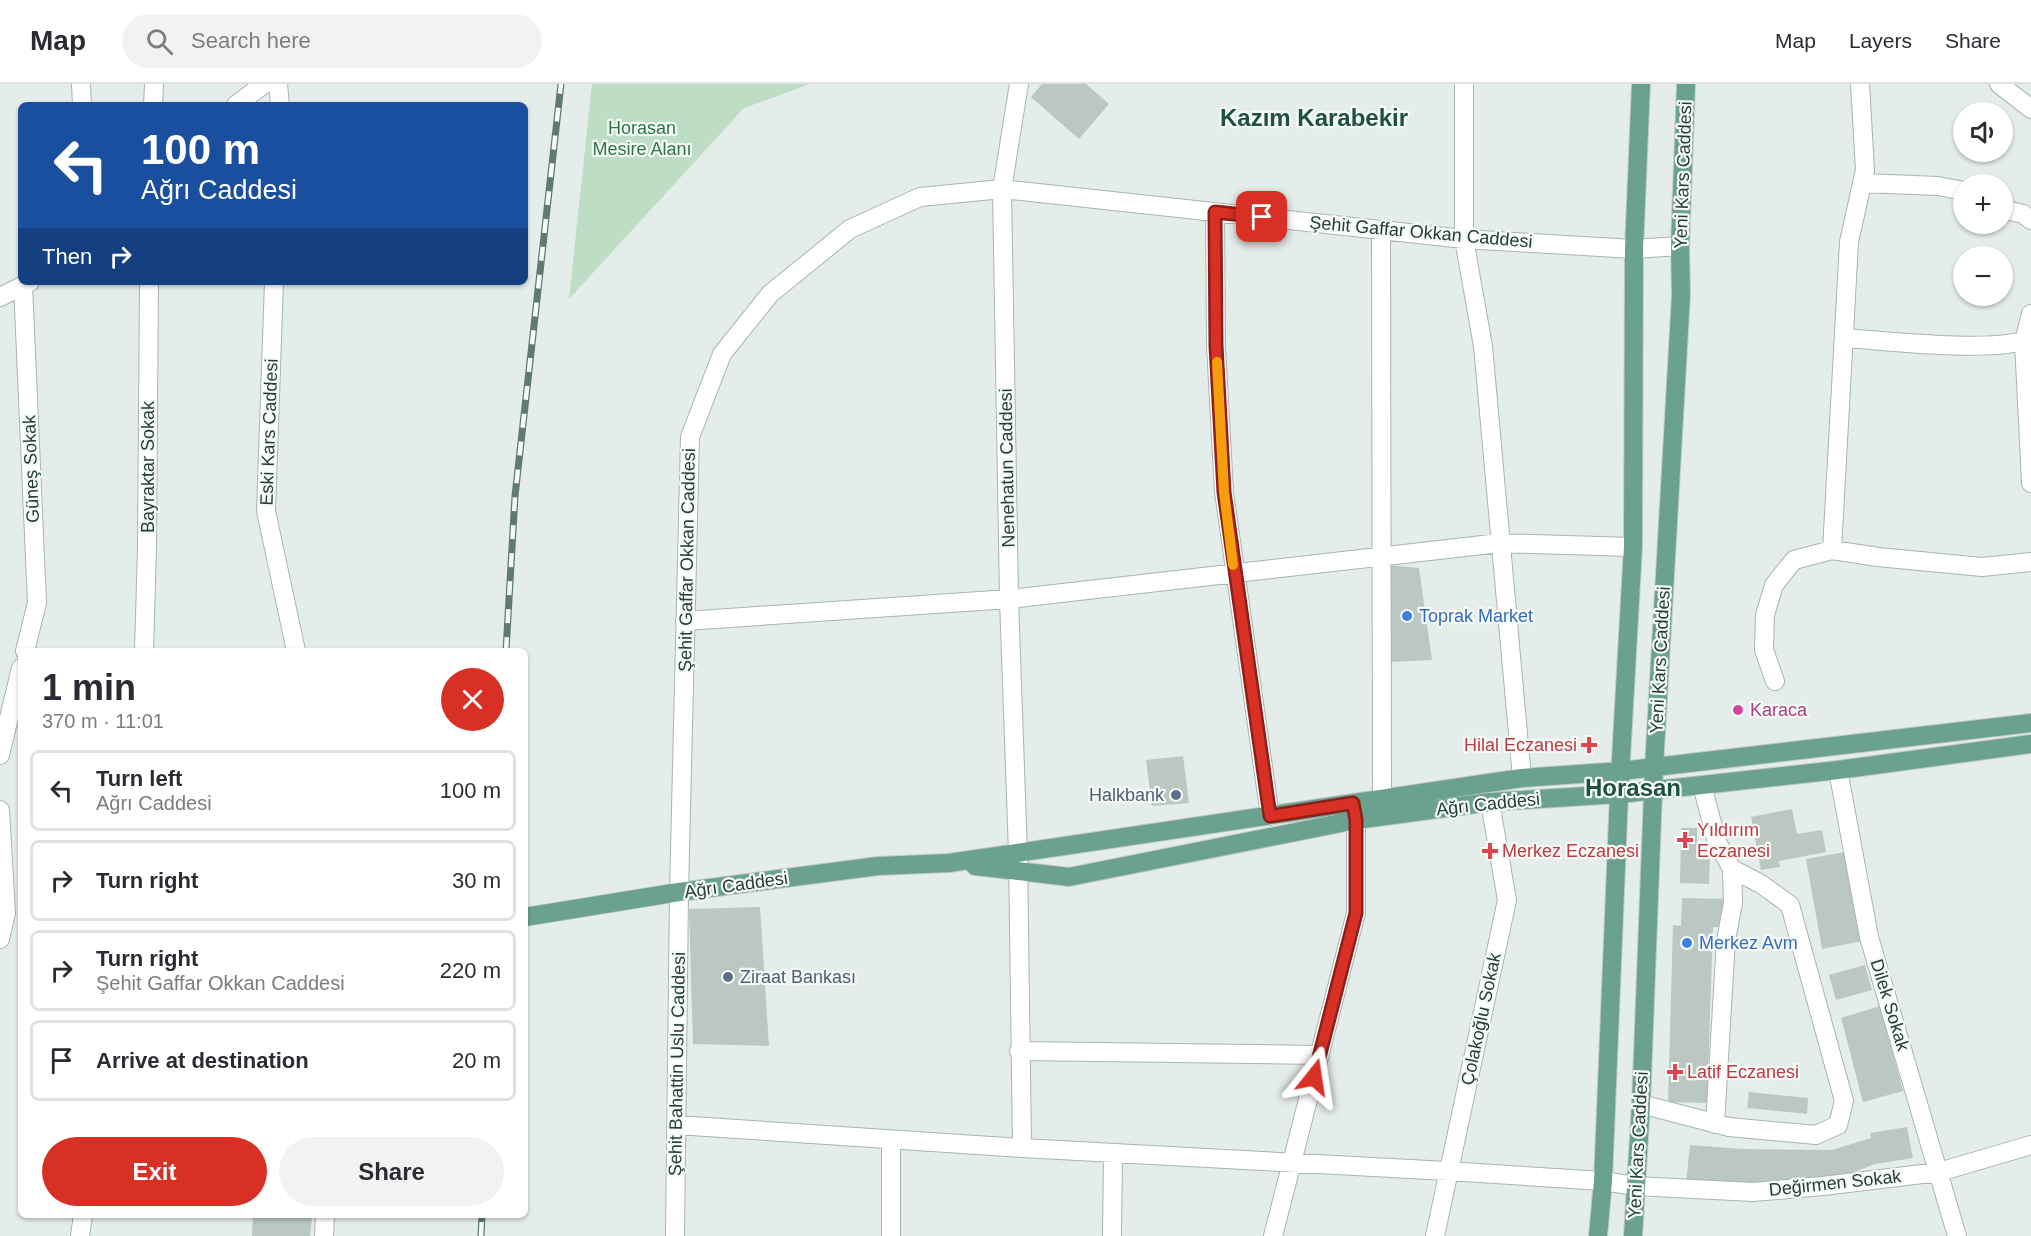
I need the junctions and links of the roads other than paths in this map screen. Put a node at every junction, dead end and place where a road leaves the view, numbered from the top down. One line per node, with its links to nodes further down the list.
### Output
1 (81, 84): 11 (street)
2 (154, 84): 12 (street)
3 (264, 84): 13 (street)
4 (278, 84): 14 (street)
5 (1019, 84): 17 (street, Nenehatun Caddesi)
6 (1464, 84): 23 (street)
7 (1641, 84): 25 (main road, Yeni Kars Caddesi)
8 (1686, 84): 24 (main road, Yeni Kars Caddesi)
9 (1860, 84): 16 (street)
10 (1999, 84): 15 (street)
11 (82, 102)
12 (153, 102)
13 (240, 102)
14 (279, 102)
15 (2031, 110)
16 (1863, 183): 18 (street); 32 (street)
17 (1002, 189): 19 (street, Şehit Gaffar Okkan Caddesi); 42 (street, Nenehatun Caddesi); 43 (street, Şehit Gaffar Okkan Caddesi)
18 (1953, 189)
19 (1215, 212): 22 (street, Şehit Gaffar Okkan Caddesi); 41 (street)
20 (2013, 212): 21 (street)
21 (2031, 220)
22 (1381, 230): 23 (street, Şehit Gaffar Okkan Caddesi); 39 (street)
23 (1464, 239): 25 (street, Şehit Gaffar Okkan Caddesi); 36 (street)
24 (1680, 246): 25 (street, Şehit Gaffar Okkan Caddesi); 52 (main road, Yeni Kars Caddesi)
25 (1634, 249): 37 (main road, Yeni Kars Caddesi)
26 (24, 285): 30 (street)
27 (26, 285): 44 (street, Güneş Sokak)
28 (149, 285): 45 (street, Bayraktar Sokak)
29 (274, 285): 46 (street, Eski Kars Caddesi)
30 (0, 297)
31 (2031, 314): 33 (street)
32 (1844, 338): 33 (street); 38 (street)
33 (2028, 339): 34 (street)
34 (2029, 417): 35 (street)
35 (2031, 483)
36 (1500, 543): 37 (street); 39 (street); 55 (street)
37 (1633, 547): 54 (main road, Yeni Kars Caddesi)
38 (1832, 550): 40 (street); 48 (street)
39 (1382, 557): 41 (street); 59 (street)
40 (2031, 561)
41 (1234, 574): 42 (street); 63 (street)
42 (1009, 599): 43 (street); 64 (street, Nenehatun Caddesi)
43 (685, 621): 66 (street, Şehit Gaffar Okkan Caddesi)
44 (26, 648)
45 (144, 648)
46 (295, 648)
47 (18, 680): 51 (street)
48 (1775, 681)
49 (2031, 723): 52 (main road, Ağrı Caddesi)
50 (2031, 744): 53 (main road, Ağrı Caddesi)
51 (0, 755)
52 (1653, 768): 54 (main road, Ağrı Caddesi); 57 (main road, Yeni Kars Caddesi)
53 (1838, 770): 56 (main road, Ağrı Caddesi); 81 (street, Dilek Sokak)
54 (1621, 771): 55 (main road, Ağrı Caddesi); 58 (main road, Yeni Kars Caddesi)
55 (1522, 778): 59 (main road, Ağrı Caddesi)
56 (1702, 786): 57 (main road, Ağrı Caddesi); 65 (street)
57 (1653, 791): 58 (main road, Ağrı Caddesi); 72 (main road, Yeni Kars Caddesi)
58 (1619, 794): 60 (main road, Ağrı Caddesi); 82 (main road, Yeni Kars Caddesi)
59 (1382, 799): 62 (main road, Ağrı Caddesi)
60 (1490, 802): 62 (main road, Ağrı Caddesi); 80 (street, Çolakoğlu Sokak)
61 (0, 810): 67 (street)
62 (1354, 812): 63 (main road, Ağrı Caddesi); 64 (main road, Ağrı Caddesi); 71 (street)
63 (1270, 816): 64 (main road, Ağrı Caddesi)
64 (1017, 862): 66 (main road, Ağrı Caddesi); 70 (street, Nenehatun Caddesi)
65 (1732, 869): 73 (street); 73 (street)
66 (678, 892): 68 (main road, Ağrı Caddesi); 74 (street, Şehit Bahattin Uslu Caddesi)
67 (9, 911): 69 (street)
68 (528, 916)
69 (0, 939)
70 (1019, 1051): 71 (street); 77 (street, Nenehatun Caddesi)
71 (1320, 1055): 79 (street)
72 (1641, 1104): 73 (street); 83 (main road, Yeni Kars Caddesi)
73 (1715, 1124)
74 (676, 1125): 75 (street, Değirmen Sokak); 88 (street, Şehit Bahattin Uslu Caddesi)
75 (891, 1140): 77 (street, Değirmen Sokak); 89 (street)
76 (2031, 1145): 81 (street, Değirmen Sokak)
77 (1022, 1148): 78 (street, Değirmen Sokak)
78 (1113, 1153): 79 (street, Değirmen Sokak); 90 (street)
79 (1290, 1163): 80 (street, Değirmen Sokak); 91 (street)
80 (1448, 1171): 82 (street, Değirmen Sokak); 92 (street, Çolakoğlu Sokak)
81 (1939, 1172): 83 (street, Değirmen Sokak); 95 (street, Dilek Sokak)
82 (1603, 1181): 83 (street, Değirmen Sokak); 93 (main road, Yeni Kars Caddesi)
83 (1635, 1186): 94 (main road, Yeni Kars Caddesi)
84 (83, 1218): 86 (street)
85 (325, 1218): 87 (street)
86 (80, 1236)
87 (324, 1236)
88 (675, 1236)
89 (891, 1236)
90 (1112, 1236)
91 (1273, 1236)
92 (1435, 1236)
93 (1598, 1236)
94 (1633, 1236)
95 (1957, 1236)

